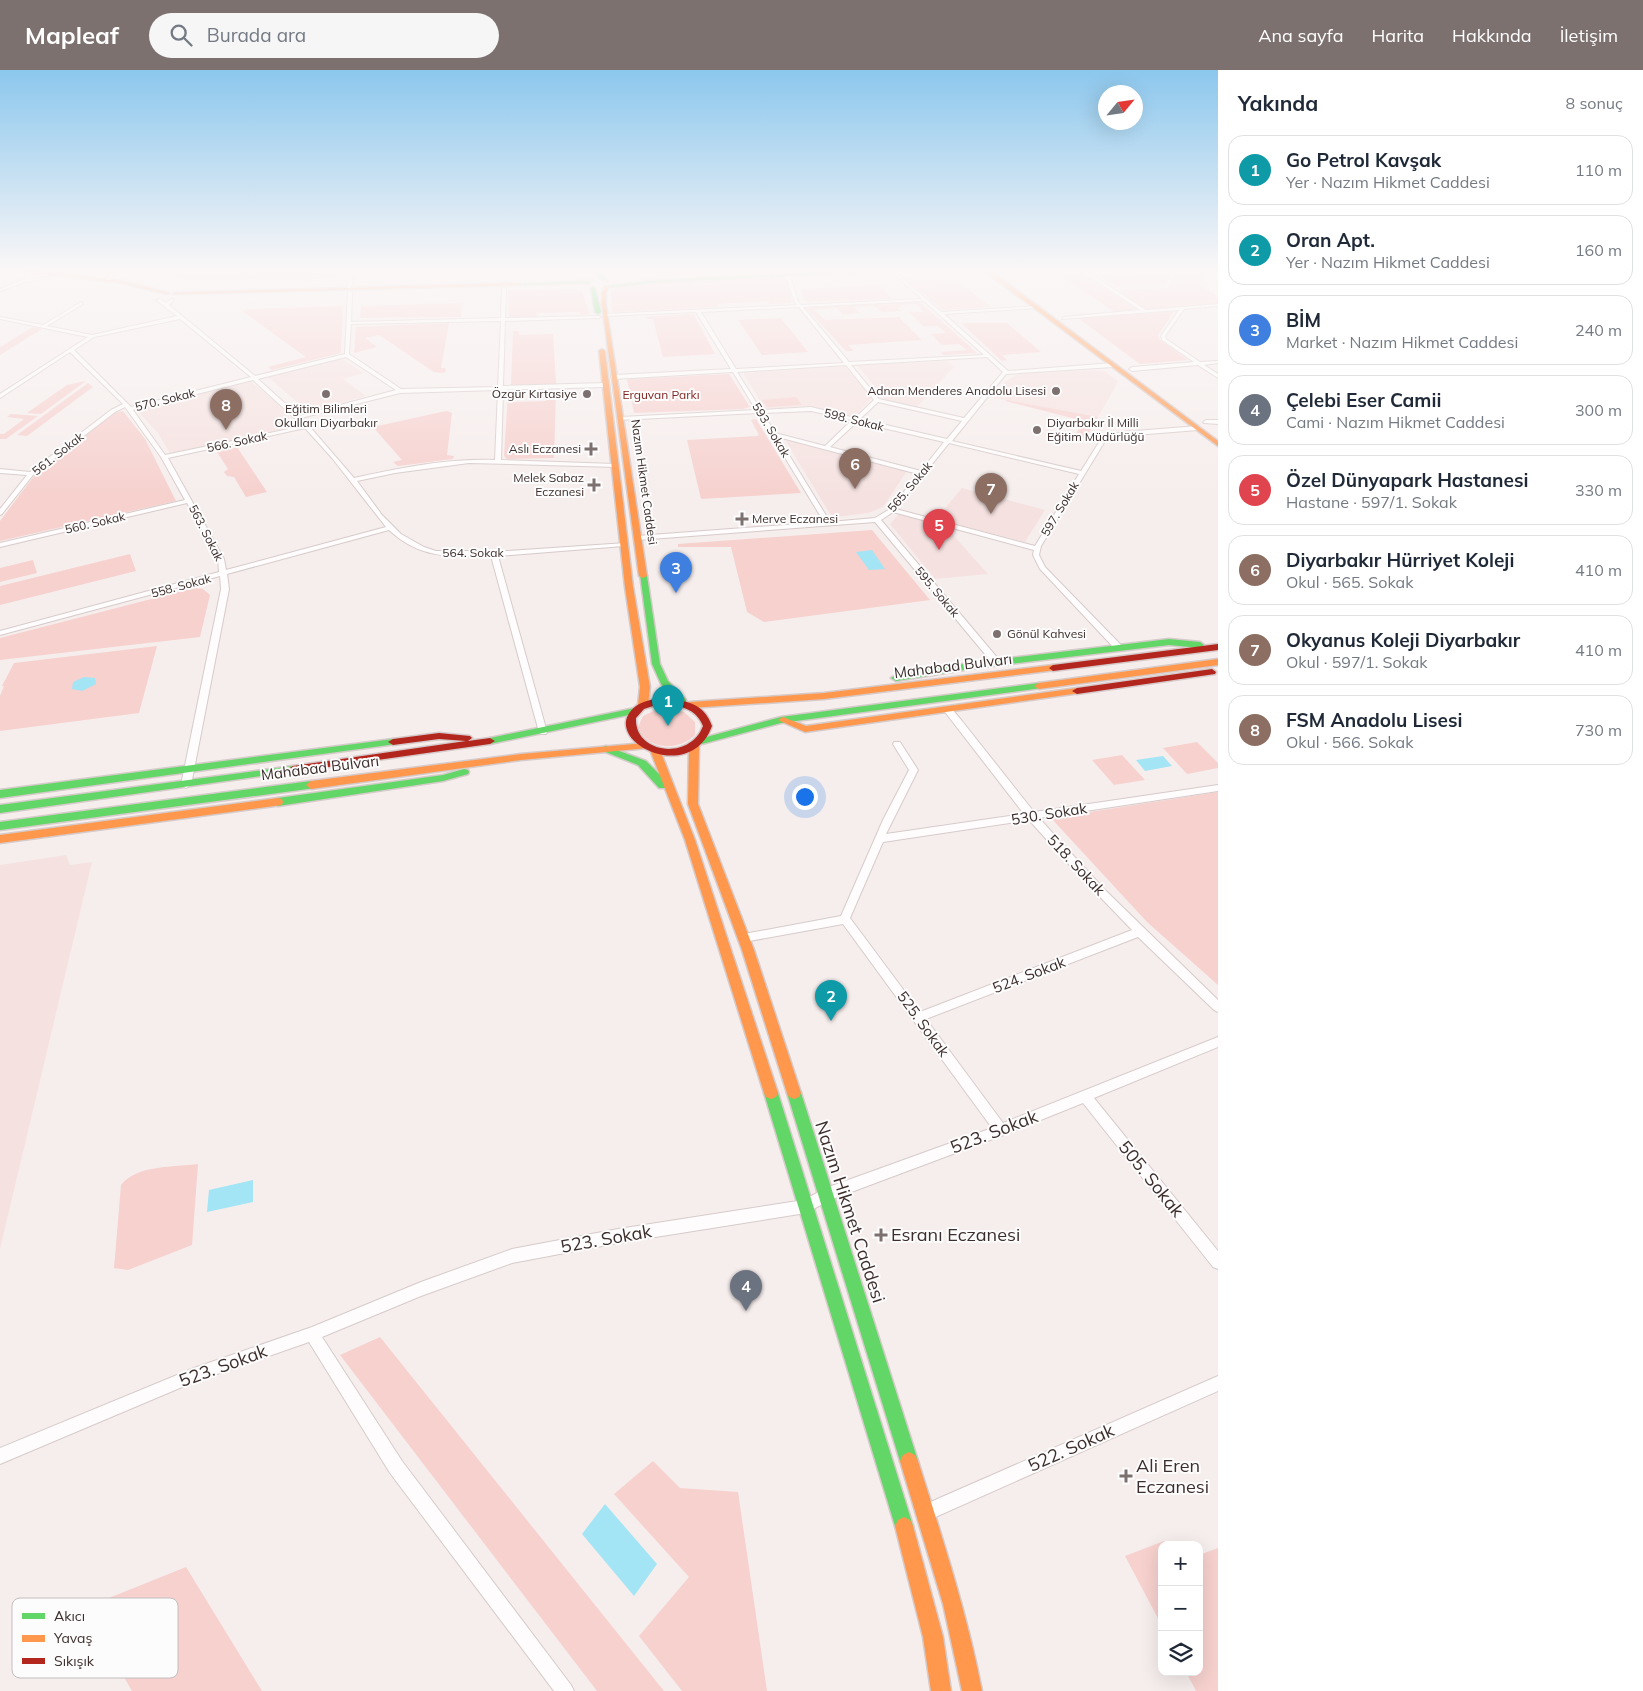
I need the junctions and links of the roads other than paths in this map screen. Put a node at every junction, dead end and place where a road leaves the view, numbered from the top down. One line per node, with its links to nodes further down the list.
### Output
1 (77, 345): 13 (street)
2 (215, 345): 25 (street, 564. Sokak)
3 (348, 345): 14 (street)
4 (501, 345): 27 (street)
5 (603, 345): 26 (main road, Nazım Hikmet Caddesi)
6 (608, 345): 24 (main road, Nazım Hikmet Caddesi)
7 (719, 345): 21 (street, 593. Sokak)
8 (833, 345): 17 (street)
9 (974, 345): 15 (street)
10 (1086, 345): 19 (main road)
11 (1100, 345): 20 (main road)
12 (1171, 345): 18 (street)
13 (70, 349): 29 (street); 31 (street, 563. Sokak)
14 (347, 355): 25 (street, 570. Sokak); 28 (street)
15 (986, 356): 17 (street); 22 (street)
16 (1218, 362): 18 (street)
17 (849, 363): 21 (street); 30 (street)
18 (1198, 364): 20 (street); 23 (street)
19 (1113, 365): 22 (street); 37 (main road)
20 (1132, 369): 37 (main road)
21 (734, 370): 24 (street); 32 (street, 593. Sokak)
22 (1006, 372): 36 (street, 565. Sokak)
23 (1218, 376)
24 (614, 377): 34 (main road, Nazım Hikmet Caddesi)
25 (255, 378): 31 (street, 570. Sokak); 33 (street, 564. Sokak)
26 (605, 385): 27 (street); 46 (main road, Nazım Hikmet Caddesi)
27 (500, 389): 28 (street); 45 (street)
28 (400, 391): 33 (street)
29 (0, 396)
30 (877, 400): 35 (street); 36 (street)
31 (127, 406): 44 (street, 563. Sokak); 50 (street, 561. Sokak)
32 (760, 411): 34 (street, 598. Sokak); 35 (street, 598. Sokak); 40 (street, 593. Sokak)
33 (300, 417): 38 (street, 564. Sokak)
34 (620, 418): 58 (main road, Nazım Hikmet Caddesi)
35 (854, 420): 41 (street, 598. Sokak); 43 (street)
36 (967, 420): 41 (street, 565. Sokak)
37 (1207, 424): 39 (main road); 42 (main road); 49 (street, 597. Sokak)
38 (309, 426): 44 (street, 566. Sokak); 51 (street, 564. Sokak)
39 (1218, 431)
40 (773, 434): 43 (street); 56 (street, 593. Sokak)
41 (949, 443): 48 (street, 565. Sokak); 49 (street, 598. Sokak)
42 (1218, 444)
43 (826, 447): 48 (street)
44 (164, 457): 52 (street, 563. Sokak)
45 (498, 461): 46 (street); 51 (street)
46 (614, 466): 59 (main road, Nazım Hikmet Caddesi)
47 (0, 471): 50 (street)
48 (921, 473): 53 (street, 565. Sokak)
49 (1082, 473): 61 (street, 597. Sokak)
50 (31, 474): 54 (street, 561. Sokak)
51 (353, 480): 57 (street, 564. Sokak)
52 (189, 501): 60 (street, 560. Sokak); 63 (street, 563. Sokak)
53 (892, 510): 55 (street, 565. Sokak); 61 (street)
54 (0, 513)
55 (877, 520): 56 (street, 565. Sokak); 67 (street, 595. Sokak)
56 (828, 524): 58 (street, 565. Sokak)
57 (389, 528): 62 (street, 564. Sokak); 63 (street, 558. Sokak)
58 (637, 538): 70 (main road, Nazım Hikmet Caddesi)
59 (624, 544): 62 (street, 564. Sokak); 71 (main road, Nazım Hikmet Caddesi)
60 (0, 545)
61 (1038, 549): 65 (street, 597. Sokak)
62 (494, 554): 74 (street)
63 (225, 574): 64 (street, 558. Sokak); 81 (street, 563. Sokak)
64 (0, 633)
65 (1119, 648): 66 (main road); 67 (main road)
66 (1217, 648): 69 (main road, Mahabad Bulvarı)
67 (997, 663): 69 (main road)
68 (1218, 663): 72 (main road); 73 (main road, Mahabad Bulvarı)
69 (862, 692): 70 (main road, Mahabad Bulvarı)
70 (687, 704): 71 (main road); 76 (main road)
71 (639, 708): 74 (main road, Mahabad Bulvarı); 78 (main road)
72 (948, 710): 73 (main road); 87 (street, 518. Sokak)
73 (782, 720): 76 (main road, Mahabad Bulvarı)
74 (543, 732): 75 (main road, Mahabad Bulvarı)
75 (501, 740): 81 (main road); 82 (main road, Mahabad Bulvarı)
76 (698, 744): 78 (main road); 93 (main road, Nazım Hikmet Caddesi)
77 (898, 744): 90 (street)
78 (650, 748): 79 (main road, Mahabad Bulvarı); 85 (main road)
79 (606, 749): 80 (main road, Mahabad Bulvarı); 85 (main road)
80 (521, 757): 88 (main road, Mahabad Bulvarı); 89 (main road)
81 (190, 769): 82 (street, 563. Sokak); 84 (main road)
82 (186, 785): 86 (main road, Mahabad Bulvarı)
83 (1218, 788): 87 (street, 530. Sokak)
84 (0, 794)
85 (672, 796): 100 (main road)
86 (0, 809)
87 (1032, 817): 90 (street, 530. Sokak); 92 (street, 518. Sokak)
88 (0, 826)
89 (0, 839)
90 (880, 839): 91 (street)
91 (845, 919): 93 (street); 95 (street, 525. Sokak)
92 (1140, 932): 94 (street, 518. Sokak); 95 (street, 524. Sokak)
93 (744, 938): 99 (main road, Nazım Hikmet Caddesi)
94 (1218, 1007)
95 (919, 1018): 98 (street, 525. Sokak)
96 (1218, 1042): 97 (street, 523. Sokak)
97 (1085, 1096): 98 (street, 523. Sokak); 101 (street, 505. Sokak)
98 (1001, 1130): 99 (street, 523. Sokak)
99 (826, 1195): 100 (street, 523. Sokak); 105 (main road, Nazım Hikmet Caddesi)
100 (806, 1206): 102 (street, 523. Sokak); 107 (main road)
101 (1218, 1262)
102 (312, 1334): 104 (street, 523. Sokak); 106 (street)
103 (1218, 1383): 105 (street, 522. Sokak)
104 (0, 1456)
105 (924, 1512): 108 (main road, Nazım Hikmet Caddesi)
106 (565, 1691)
107 (941, 1691)
108 (972, 1691)

